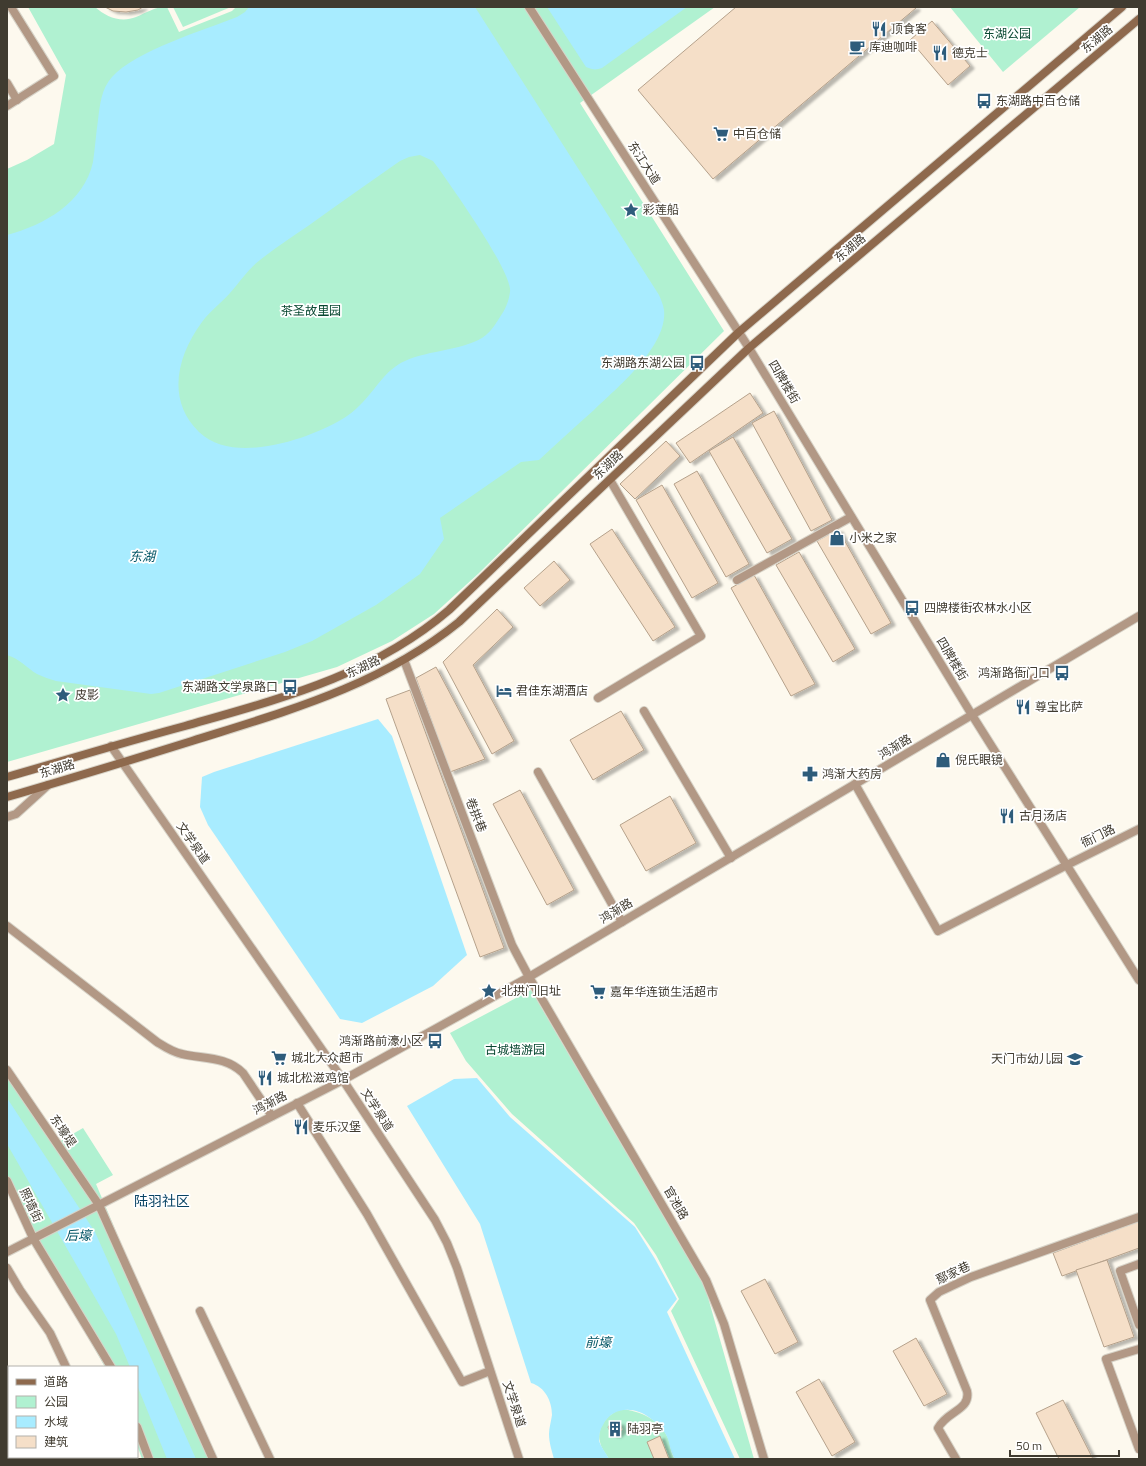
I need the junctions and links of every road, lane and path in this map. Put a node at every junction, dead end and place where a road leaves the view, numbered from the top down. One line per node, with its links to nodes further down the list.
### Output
1 (1122, 7): 8 (main road, 东湖路)
2 (530, 9): 8 (street, 东江大道)
3 (10, 11): 6 (street)
4 (1139, 19): 9 (main road, 东湖路)
5 (7, 83): 6 (street)
6 (18, 100): 7 (street)
7 (7, 106)
8 (739, 332): 9 (street, 东江大道); 18 (main road, 东湖路)
9 (749, 348): 10 (main road, 东湖路); 11 (street, 四牌楼街)
10 (610, 480): 14 (main road, 东湖路); 15 (street)
11 (851, 517): 12 (street); 17 (street, 四牌楼街)
12 (736, 580)
13 (1139, 616): 17 (street, 鸿渐路)
14 (404, 660): 19 (main road, 东湖路); 31 (street, 卷拱巷)
15 (598, 698)
16 (644, 711): 27 (street)
17 (972, 715): 22 (street, 鸿渐路); 28 (street, 四牌楼街)
18 (111, 746): 19 (street, 文学泉道); 21 (main road, 东湖路)
19 (122, 762): 23 (main road, 东湖路); 34 (street, 文学泉道)
20 (538, 772): 29 (street)
21 (10, 776)
22 (855, 784): 27 (street, 鸿渐路); 28 (street, 衙门路)
23 (48, 785): 24 (main road, 东湖路); 25 (street)
24 (7, 797)
25 (7, 817)
26 (1139, 830): 28 (street, 衙门路)
27 (731, 858): 29 (street, 鸿渐路)
28 (1067, 865): 32 (street, 四牌楼街)
29 (622, 922): 31 (street, 鸿渐路)
30 (7, 926): 36 (street)
31 (529, 977): 34 (street, 鸿渐路); 56 (street, 官池路)
32 (1139, 980)
33 (7, 1070): 38 (street, 东壕堤)
34 (343, 1080): 35 (street, 鸿渐路); 49 (street, 文学泉道)
35 (297, 1103): 36 (street, 鸿渐路); 49 (street)
36 (272, 1116): 38 (street, 鸿渐路)
37 (7, 1181): 40 (street, 照墙街)
38 (97, 1206): 40 (street, 鸿渐路); 53 (street, 东壕堤)
39 (1139, 1217): 57 (street, 鄢家巷)
40 (33, 1238): 41 (street); 48 (street, 照墙街)
41 (7, 1252)
42 (1139, 1264): 45 (street)
43 (7, 1268): 47 (street)
44 (200, 1311): 54 (street)
45 (1139, 1325)
46 (1139, 1349): 51 (street)
47 (66, 1366)
48 (110, 1366)
49 (490, 1371): 55 (street, 文学泉道)
50 (138, 1430): 52 (street)
51 (1139, 1449)
52 (149, 1459)
53 (212, 1459)
54 (270, 1459)
55 (519, 1459)
56 (764, 1459)
57 (956, 1459)

